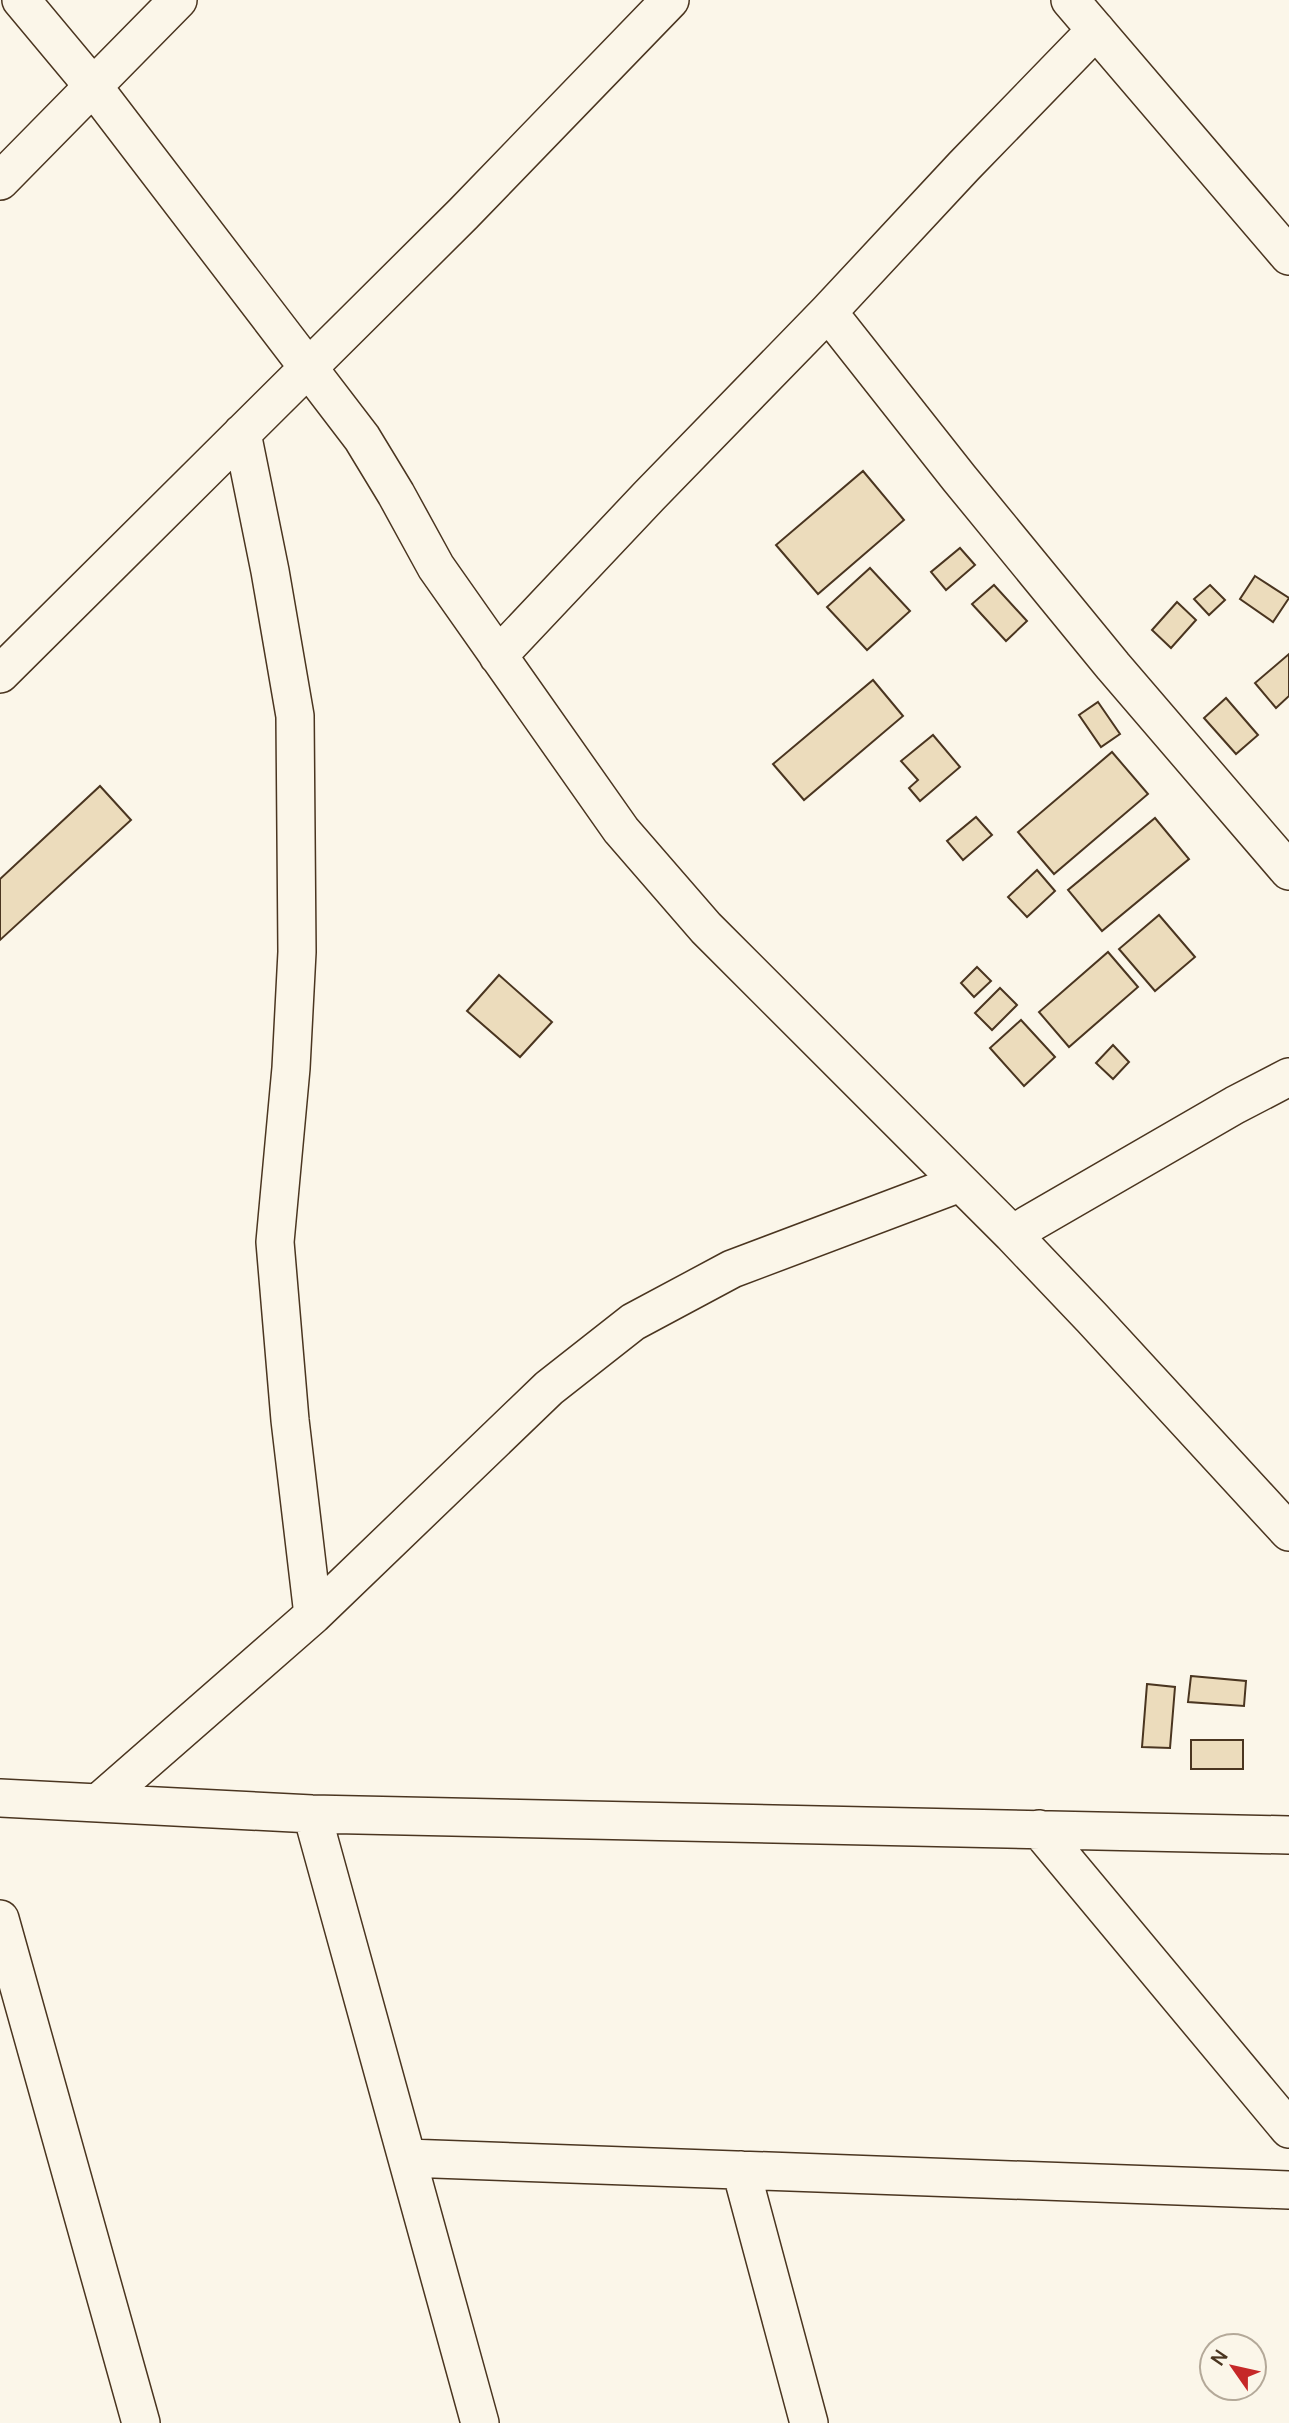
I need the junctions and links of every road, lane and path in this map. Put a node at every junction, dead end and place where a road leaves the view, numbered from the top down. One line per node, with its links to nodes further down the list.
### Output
1 (21, 0): 6 (street)
2 (178, 0): 6 (street)
3 (670, 0): 10 (street)
4 (1070, 0): 5 (street)
5 (1096, 30): 8 (street); 9 (street)
6 (92, 85): 7 (street); 10 (street)
7 (0, 181)
8 (1289, 256)
9 (828, 312): 12 (street); 14 (street)
10 (309, 366): 11 (street); 12 (street)
11 (242, 433): 13 (street); 19 (street)
12 (498, 656): 16 (street)
13 (0, 674)
14 (1289, 871)
15 (1289, 1077): 17 (street)
16 (960, 1183): 17 (street); 19 (street)
17 (1012, 1234): 18 (street)
18 (1289, 1532)
19 (313, 1615): 21 (street)
20 (0, 1798): 21 (street)
21 (98, 1803): 22 (street)
22 (312, 1814): 23 (street); 27 (street)
23 (1039, 1829): 24 (street); 26 (street)
24 (1289, 1835)
25 (0, 1919): 30 (street)
26 (1289, 2129)
27 (407, 2158): 28 (street); 31 (street)
28 (741, 2170): 29 (street); 32 (street)
29 (1289, 2190)
30 (141, 2423)
31 (480, 2423)
32 (809, 2423)

